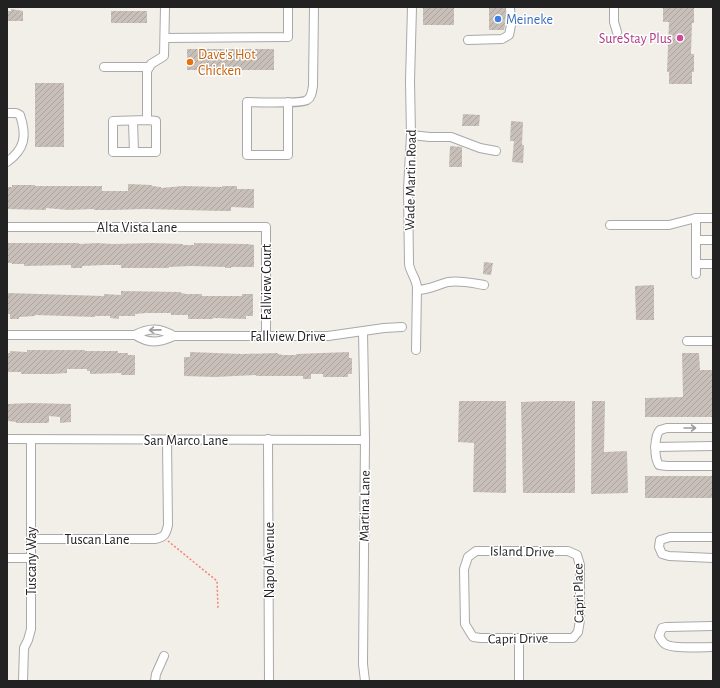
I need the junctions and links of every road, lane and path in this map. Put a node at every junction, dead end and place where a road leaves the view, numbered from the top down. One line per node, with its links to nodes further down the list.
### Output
1 (165, 7): 8 (street)
2 (288, 7): 8 (street)
3 (314, 7): 12 (street)
4 (412, 7): 16 (street, Wade Martin Road)
5 (510, 7): 9 (street)
6 (614, 7): 7 (street)
7 (617, 32)
8 (165, 38): 11 (street)
9 (468, 40)
10 (104, 67): 11 (street)
11 (149, 67): 14 (street)
12 (288, 102): 12 (street)
13 (7, 113): 19 (street)
14 (147, 120): 15 (street); 18 (street)
15 (133, 121): 18 (street); 18 (street)
16 (411, 135): 17 (street); 31 (street, Wade Martin Road)
17 (496, 150)
18 (134, 152)
19 (7, 162)
20 (696, 218): 21 (street); 22 (street); 25 (street)
21 (713, 218)
22 (610, 225)
23 (7, 227): 24 (street, Alta Vista Lane)
24 (266, 227): 35 (street, Fallview Court)
25 (696, 240): 26 (street); 27 (street)
26 (713, 240)
27 (696, 264): 28 (street); 29 (street)
28 (713, 264)
29 (696, 274)
30 (484, 285): 31 (street)
31 (417, 290): 38 (street, Wade Martin Road)
32 (402, 327): 33 (street, Fallview Drive)
33 (363, 332): 35 (street, Fallview Drive); 44 (street, Martina Lane)
34 (7, 335): 35 (street, Fallview Drive)
35 (266, 336)
36 (687, 341): 37 (street)
37 (713, 341)
38 (416, 350)
39 (713, 428): 46 (street, one-way to 39)
40 (7, 439): 41 (street, San Marco Lane)
41 (31, 439): 43 (street, San Marco Lane); 50 (street, Tuscany Way)
42 (268, 439): 43 (street, San Marco Lane); 44 (street, San Marco Lane); 64 (street, Napol Avenue)
43 (167, 440): 49 (street)
44 (365, 440): 65 (street, Martina Lane)
45 (713, 446): 46 (street)
46 (655, 447): 47 (street)
47 (713, 466)
48 (713, 537): 54 (street)
49 (163, 538): 50 (street, Tuscan Lane); 55 (path)
50 (32, 540): 53 (street, Tuscany Way)
51 (568, 552): 57 (street, Island Drive); 59 (street, Capri Place)
52 (7, 558): 53 (street)
53 (32, 558): 62 (street, Tuscany Way)
54 (713, 558)
55 (218, 608)
56 (713, 626): 60 (street)
57 (468, 630): 58 (street, Capri Drive)
58 (519, 638): 59 (street, Capri Drive); 66 (street)
59 (573, 638)
60 (713, 647)
61 (164, 656): 63 (street)
62 (23, 681)
63 (155, 681)
64 (269, 681)
65 (365, 681)
66 (519, 681)

